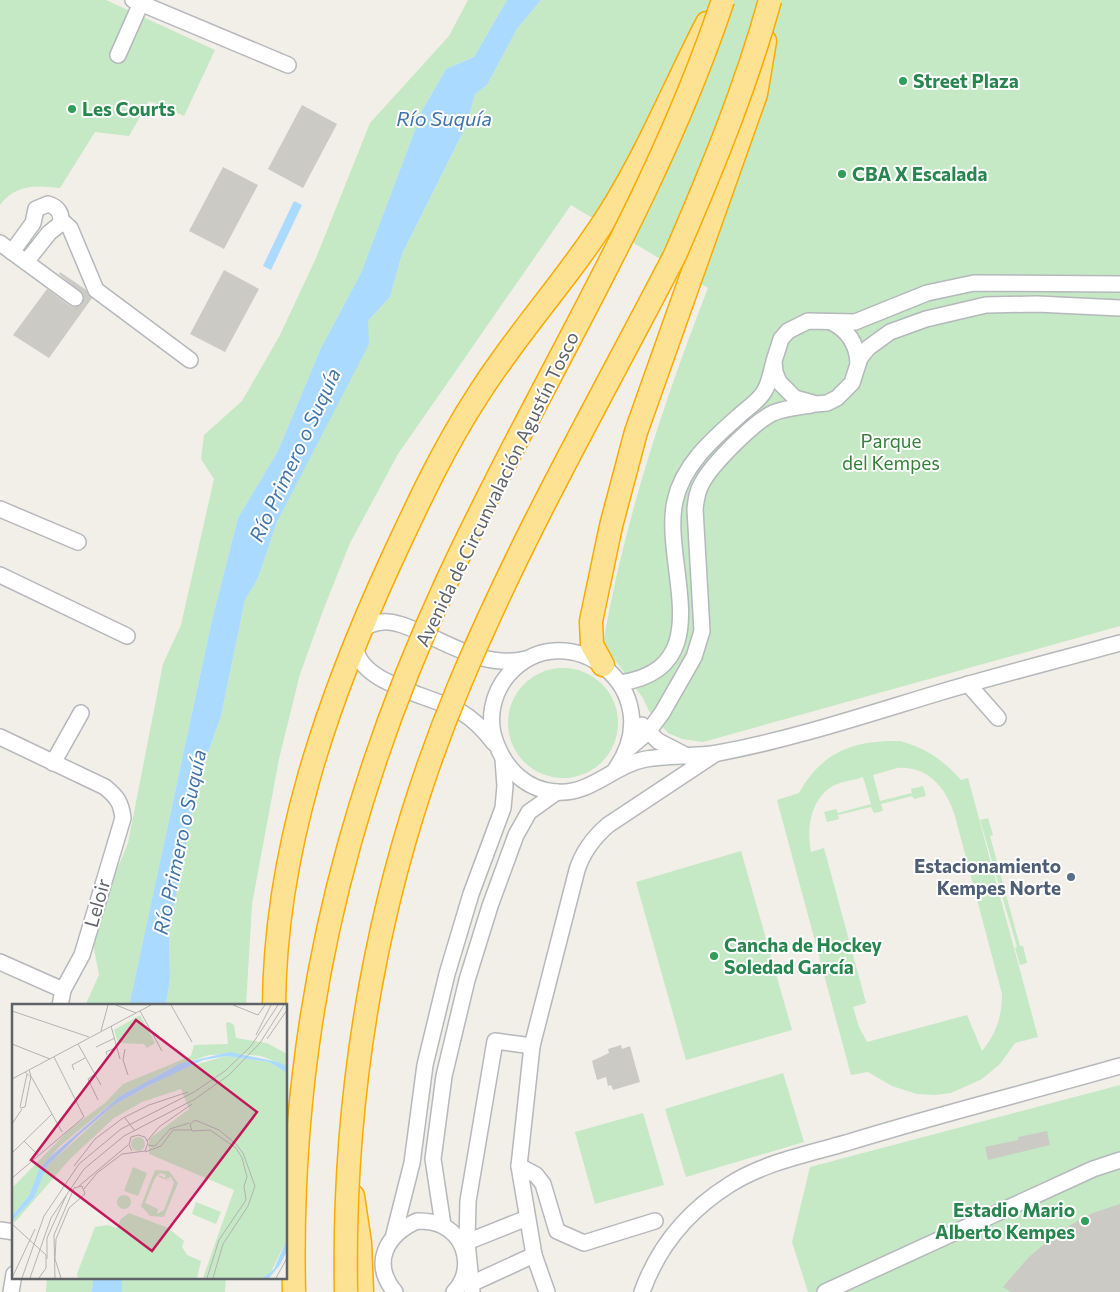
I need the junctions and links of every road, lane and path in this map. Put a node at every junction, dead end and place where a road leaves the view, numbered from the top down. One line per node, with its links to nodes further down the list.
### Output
1 (719, 0): 22 (highway)
2 (723, 0): 56 (highway, Avenida de Circunvalación Agustín Tosco, bridge)
3 (770, 0): 25 (highway, bridge); 47 (highway, bridge)
4 (137, 2): 5 (street); 6 (street)
5 (118, 55)
6 (288, 65)
7 (62, 220): 8 (street); 9 (street); 14 (street)
8 (4, 249): 9 (street)
9 (26, 262): 11 (street)
10 (1120, 284): 13 (street)
11 (76, 298)
12 (1120, 308): 16 (street)
13 (831, 322): 15 (street); 16 (street)
14 (190, 360)
15 (774, 361): 17 (street); 26 (street)
16 (858, 363): 17 (street)
17 (816, 404): 31 (street)
18 (0, 509): 19 (street)
19 (78, 542)
20 (0, 575): 21 (street)
21 (128, 636)
22 (357, 638): 24 (street); 34 (street); 43 (highway)
23 (1120, 643): 27 (street)
24 (532, 658): 25 (street); 34 (street)
25 (603, 664): 26 (street)
26 (620, 683): 28 (street)
27 (968, 684): 30 (street); 35 (street)
28 (631, 710): 31 (street); 33 (street)
29 (81, 713): 37 (street)
30 (998, 718)
31 (648, 732): 33 (street); 36 (street)
32 (0, 738): 37 (street)
33 (628, 749): 38 (street)
34 (500, 753): 39 (street); 52 (street)
35 (716, 753): 36 (street); 44 (street)
36 (688, 756): 38 (street)
37 (53, 763): 41 (street, Leloir)
38 (615, 770): 39 (street)
39 (557, 792): 51 (street)
40 (0, 962): 41 (street)
41 (63, 990): 42 (street, Leloir)
42 (60, 1004)
43 (274, 1004)
44 (532, 1046): 48 (street); 53 (street)
45 (1120, 1066): 62 (street)
46 (1120, 1160): 63 (street)
47 (348, 1162): 57 (highway, bridge); 58 (highway, bridge)
48 (519, 1166): 49 (street); 50 (street)
49 (527, 1218): 53 (street); 54 (street)
50 (655, 1221)
51 (443, 1226): 52 (street); 60 (street)
52 (394, 1234): 59 (street)
53 (467, 1242): 55 (street)
54 (534, 1255): 55 (street); 61 (street)
55 (472, 1288)
56 (294, 1292)
57 (346, 1292)
58 (362, 1292)
59 (395, 1292)
60 (454, 1292)
61 (547, 1292)
62 (642, 1292)
63 (825, 1292)

